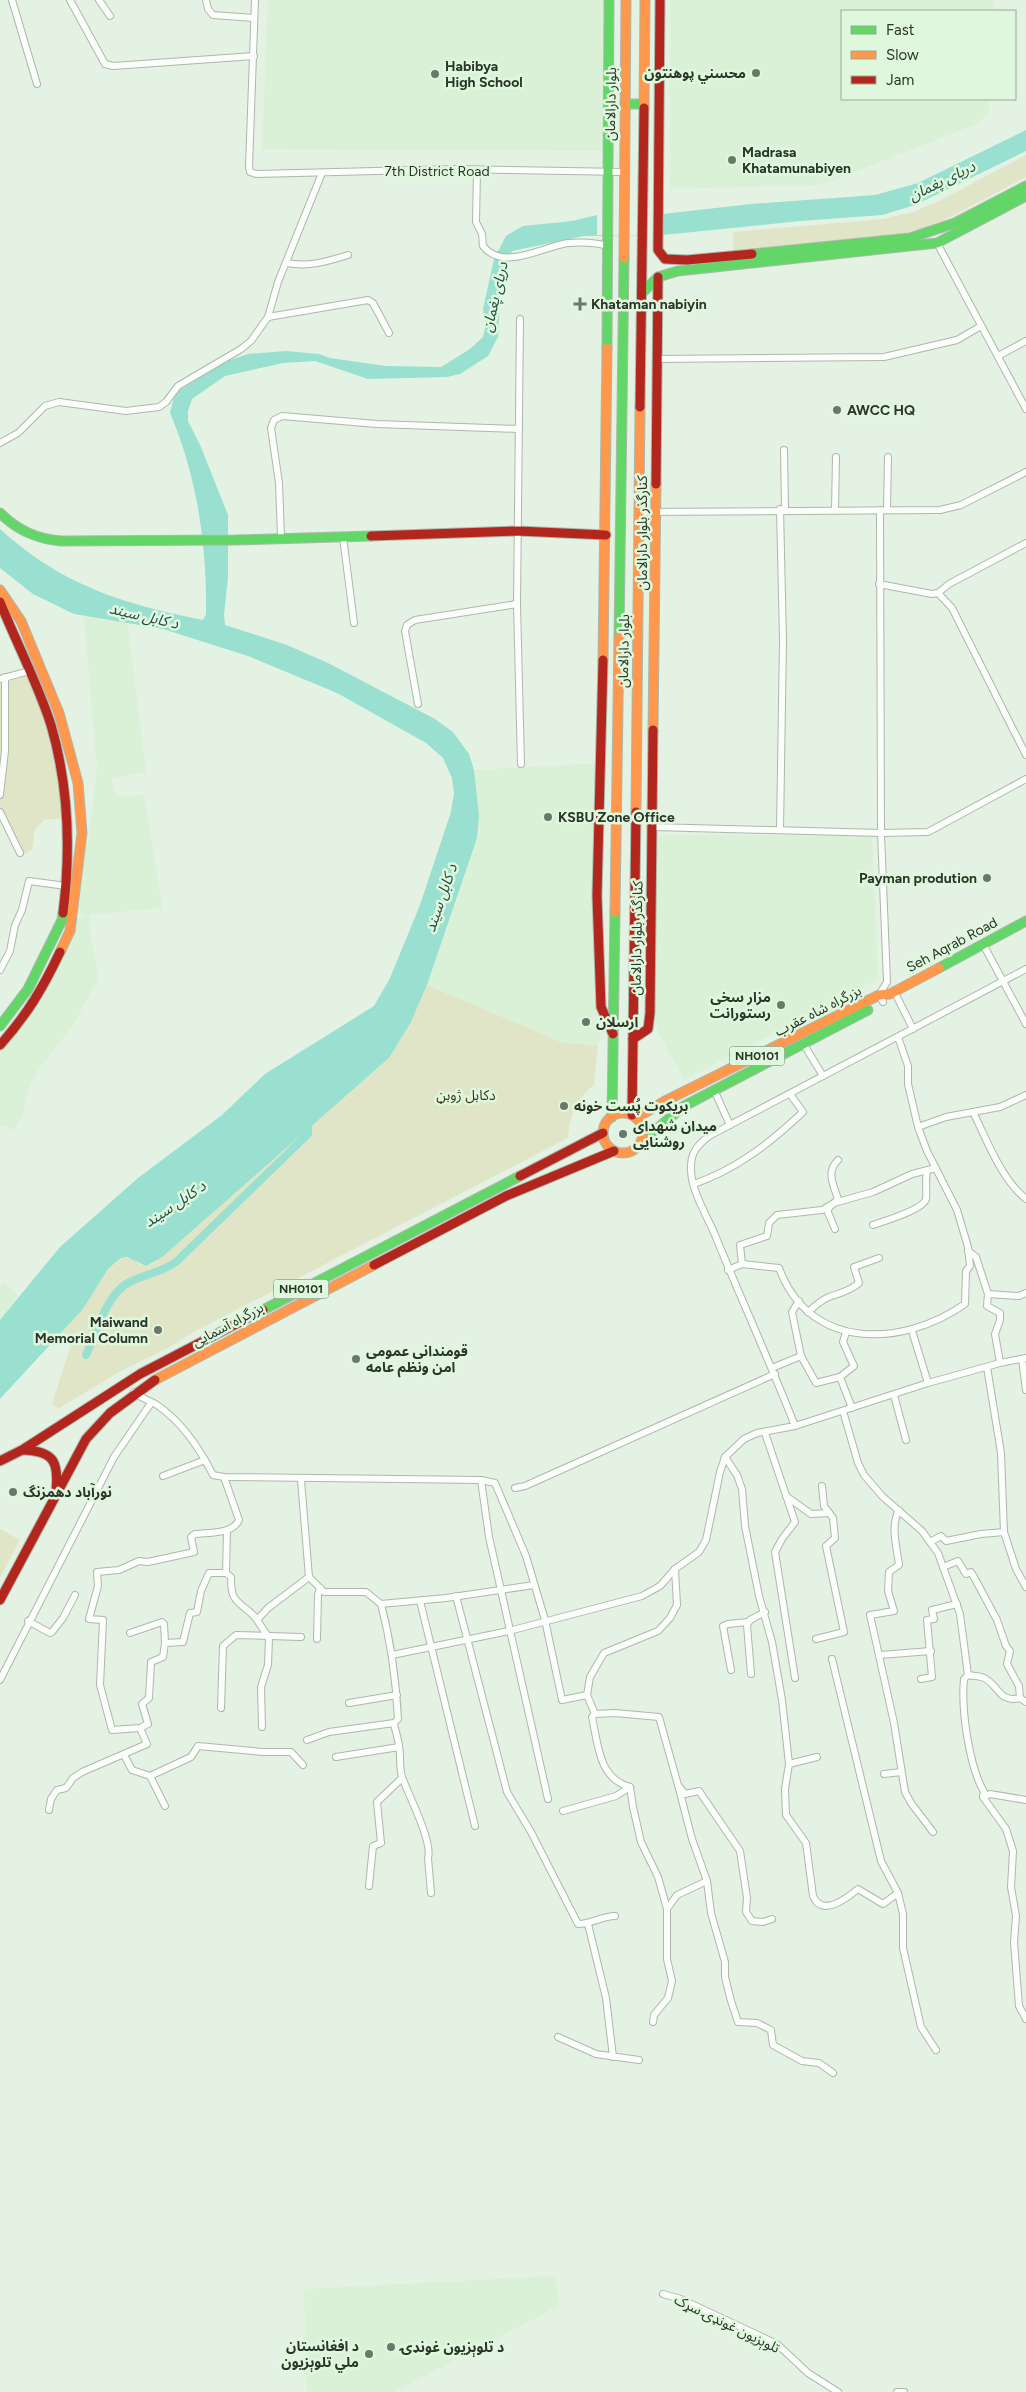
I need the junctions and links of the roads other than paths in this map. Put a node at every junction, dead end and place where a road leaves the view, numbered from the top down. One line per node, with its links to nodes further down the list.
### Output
1 (12, 0): 13 (street)
2 (70, 0): 12 (street)
3 (99, 0): 10 (street)
4 (206, 0): 11 (street)
5 (255, 0): 11 (street)
6 (609, 0): 17 (main road)
7 (626, 0): 14 (main road, بلوار دارالامان)
8 (645, 0): 15 (main road)
9 (660, 0): 20 (main road)
10 (110, 16)
11 (254, 18): 12 (street)
12 (254, 56): 21 (street, 7th District Road)
13 (36, 84)
14 (625, 104): 15 (main road); 18 (main road, بلوار دارالامان)
15 (644, 104): 19 (main road)
16 (477, 170): 17 (street, 7th District Road); 21 (street, 7th District Road); 25 (street)
17 (607, 172): 18 (street, 7th District Road); 25 (main road)
18 (624, 172): 32 (main road, بلوار دارالامان)
19 (643, 172): 20 (main road); 29 (main road, بلوار دارالامان)
20 (659, 172): 22 (main road)
21 (322, 174): 27 (street)
22 (1026, 186)
23 (1026, 196): 24 (main road)
24 (937, 243): 28 (main road); 34 (street)
25 (607, 246): 54 (main road)
26 (348, 255): 27 (street)
27 (286, 262): 30 (street)
28 (658, 277): 29 (main road); 38 (main road, کنارگذر بلوار دارالامان)
29 (642, 293): 33 (main road, بلوار دارالامان)
30 (268, 317): 35 (street); 41 (street)
31 (520, 319): 40 (street)
32 (624, 321): 33 (main road); 87 (main road, بلوار دارالامان)
33 (642, 322): 50 (main road, بلوار دارالامان)
34 (981, 326): 37 (street); 38 (street)
35 (389, 333)
36 (1026, 341): 37 (street)
37 (998, 356): 39 (street)
38 (657, 359): 51 (main road, کنارگذر بلوار دارالامان)
39 (1026, 409)
40 (519, 429): 53 (street); 55 (street)
41 (0, 443)
42 (784, 450): 46 (street)
43 (836, 456): 47 (street)
44 (888, 457): 49 (street)
45 (1026, 472): 49 (street)
46 (783, 509): 47 (street); 51 (street); 73 (street)
47 (836, 510): 48 (street)
48 (880, 510): 49 (street); 58 (street)
49 (887, 510)
50 (640, 512): 51 (street); 89 (main road, بلوار دارالامان)
51 (655, 512): 72 (main road, کنارگذر بلوار دارالامان)
52 (0, 513): 55 (main road)
53 (518, 531): 54 (main road); 56 (main road); 62 (street)
54 (606, 535): 87 (main road)
55 (281, 537): 56 (main road)
56 (344, 537): 63 (street)
57 (1026, 543): 60 (street)
58 (879, 584): 60 (street); 74 (street)
59 (1, 591): 91 (main road)
60 (938, 593): 67 (street)
61 (0, 602): 64 (main road)
62 (517, 604): 66 (street); 68 (street)
63 (354, 623)
64 (29, 671): 65 (street); 76 (main road)
65 (3, 678): 70 (street)
66 (418, 704)
67 (1026, 755)
68 (522, 764)
69 (1026, 779): 74 (street)
70 (0, 795)
71 (0, 812): 75 (street)
72 (653, 827): 73 (street); 89 (main road, کنارگذر بلوار دارالامان)
73 (780, 830): 74 (street)
74 (881, 833): 83 (street)
75 (20, 853)
76 (66, 886): 79 (street); 85 (main road)
77 (1026, 921): 78 (main road, Seh Aqrab Road / NH0101)
78 (983, 944): 81 (street); 82 (main road, Seh Aqrab Road / NH0101)
79 (0, 970)
80 (1026, 970): 81 (street)
81 (1003, 982): 84 (street); 86 (street)
82 (892, 992): 83 (main road, Seh Aqrab Road / NH0101); 86 (street)
83 (881, 999): 90 (main road, Seh Aqrab Road / NH0101); 97 (main road, بزرگراه شاه عقرب / NH0101)
84 (1026, 1024)
85 (0, 1026)
86 (913, 1029): 88 (street)
87 (614, 1036): 98 (main road, بلوار دارالامان)
88 (898, 1037): 92 (street); 100 (street)
89 (633, 1039): 97 (main road, بلوار دارالامان)
90 (803, 1043): 92 (street); 93 (main road, Seh Aqrab Road / NH0101)
91 (0, 1045)
92 (823, 1076): 94 (street)
93 (714, 1089): 99 (street); 102 (main road, NH0101)
94 (790, 1094): 99 (street); 107 (street)
95 (1026, 1095): 96 (street)
96 (973, 1112): 100 (street); 108 (street)
97 (634, 1116): 98 (main road, NH0101); 102 (main road)
98 (612, 1117): 101 (main road)
99 (730, 1125): 107 (street)
100 (918, 1127): 105 (street)
101 (603, 1133): 103 (main road); 138 (main road, بزرگراه آسمایی / NH0101)
102 (641, 1142): 103 (main road, NH0101)
103 (614, 1151): 130 (main road, بزرگراه آسمایی / NH0101)
104 (838, 1160): 109 (street)
105 (936, 1168): 106 (street); 112 (street)
106 (926, 1171): 109 (street); 110 (street)
107 (694, 1184): 115 (street)
108 (1026, 1199)
109 (834, 1203): 111 (street); 114 (street)
110 (873, 1226)
111 (835, 1229)
112 (968, 1251): 117 (street); 120 (street)
113 (879, 1258): 119 (street)
114 (742, 1264): 115 (street); 118 (street)
115 (728, 1270): 126 (street)
116 (1026, 1293): 117 (street)
117 (988, 1294): 124 (street)
118 (798, 1301): 119 (street); 122 (street)
119 (808, 1312): 121 (street)
120 (912, 1331): 121 (street); 128 (street)
121 (846, 1332): 127 (street)
122 (801, 1356): 126 (street); 127 (street)
123 (1024, 1359): 124 (street); 129 (street)
124 (1000, 1363): 125 (street)
125 (987, 1366): 128 (street); 153 (street)
126 (774, 1371): 135 (street); 147 (street)
127 (840, 1377): 133 (street)
128 (928, 1383): 131 (street)
129 (1026, 1390)
130 (134, 1392): 132 (street); 149 (main road, بزرگراه آسمایی / NH0101)
131 (894, 1395): 133 (street); 137 (street)
132 (151, 1403): 141 (street); 172 (street)
133 (852, 1408): 134 (street)
134 (843, 1411): 135 (street); 150 (street)
135 (795, 1426): 136 (street)
136 (765, 1433): 139 (street); 148 (street)
137 (906, 1440)
138 (22, 1450): 140 (main road, بزرگراه آسمایی / NH0101); 149 (main road, NH0101)
139 (725, 1457): 156 (street); 169 (street)
140 (2, 1458)
141 (205, 1460): 142 (street); 143 (street)
142 (163, 1476)
143 (224, 1477): 144 (street); 152 (street)
144 (300, 1480): 145 (street); 158 (street)
145 (481, 1480): 159 (street); 162 (street)
146 (822, 1486): 151 (street)
147 (515, 1488)
148 (786, 1496): 151 (street); 190 (street)
149 (55, 1498): 165 (main road, بزرگراه آسمایی / NH0101)
150 (900, 1510): 154 (street); 184 (street)
151 (829, 1513): 180 (street)
152 (227, 1530): 157 (street); 201 (street)
153 (1004, 1532): 154 (street); 160 (street)
154 (930, 1542): 155 (street)
155 (943, 1567): 168 (street); 195 (street)
156 (675, 1569): 171 (street); 193 (street)
157 (226, 1573): 170 (street); 181 (street)
158 (309, 1577): 161 (street); 170 (street)
159 (534, 1585): 162 (street); 171 (street)
160 (1026, 1587)
161 (320, 1588): 167 (street); 178 (street)
162 (501, 1591): 164 (street); 174 (street)
163 (75, 1594): 172 (street)
164 (456, 1596): 166 (street); 179 (street)
165 (0, 1600)
166 (420, 1601): 167 (street); 182 (street)
167 (381, 1604): 185 (street)
168 (957, 1604): 183 (street); 189 (street)
169 (766, 1612): 173 (street); 207 (street)
170 (257, 1620): 177 (street)
171 (545, 1620): 174 (street); 193 (street)
172 (28, 1621): 192 (street)
173 (748, 1622): 187 (street); 188 (street)
174 (509, 1630): 179 (street); 216 (street)
175 (130, 1633): 181 (street)
176 (301, 1637): 177 (street)
177 (269, 1638): 197 (street); 200 (street)
178 (317, 1639)
179 (469, 1639): 182 (street); 230 (street)
180 (816, 1639)
181 (165, 1643): 201 (street)
182 (430, 1648): 185 (street); 221 (street)
183 (931, 1651): 184 (street); 191 (street)
184 (880, 1654): 209 (street)
185 (392, 1655): 194 (street)
186 (832, 1659): 226 (street)
187 (731, 1670)
188 (751, 1674)
189 (968, 1675): 195 (street); 215 (street)
190 (795, 1678)
191 (921, 1679)
192 (0, 1680)
193 (587, 1694): 198 (street)
194 (397, 1695): 196 (street); 199 (street)
195 (1023, 1700)
196 (349, 1704)
197 (221, 1708)
198 (595, 1714): 213 (street); 214 (street)
199 (394, 1723): 202 (street); 203 (street)
200 (262, 1727)
201 (140, 1728): 204 (street)
202 (307, 1740)
203 (399, 1747): 205 (street); 212 (street)
204 (124, 1755): 211 (street); 219 (street)
205 (336, 1757)
206 (817, 1757): 207 (street)
207 (790, 1764): 226 (street)
208 (303, 1765): 211 (street)
209 (901, 1772): 210 (street); 222 (street)
210 (884, 1774)
211 (150, 1776): 218 (street)
212 (402, 1778): 224 (street); 225 (street)
213 (678, 1785): 223 (street); 229 (street)
214 (630, 1787): 220 (street); 227 (street)
215 (983, 1797): 217 (street); 231 (street)
216 (548, 1799)
217 (1026, 1800)
218 (165, 1806)
219 (49, 1810)
220 (563, 1811)
221 (475, 1826)
222 (932, 1832)
223 (707, 1881): 227 (street); 237 (street)
224 (369, 1886)
225 (431, 1893)
226 (898, 1893): 234 (street)
227 (667, 1909): 232 (street)
228 (615, 1916): 230 (street)
229 (772, 1919)
230 (588, 1924): 235 (street)
231 (1026, 2019)
232 (653, 2022)
233 (558, 2037): 235 (street)
234 (936, 2050)
235 (613, 2058): 236 (street)
236 (639, 2060)
237 (834, 2073)
238 (662, 2294): 239 (street, تلوېزيون غونډۍ سړک)
239 (838, 2392)
240 (897, 2392): 241 (street)
241 (904, 2392)

